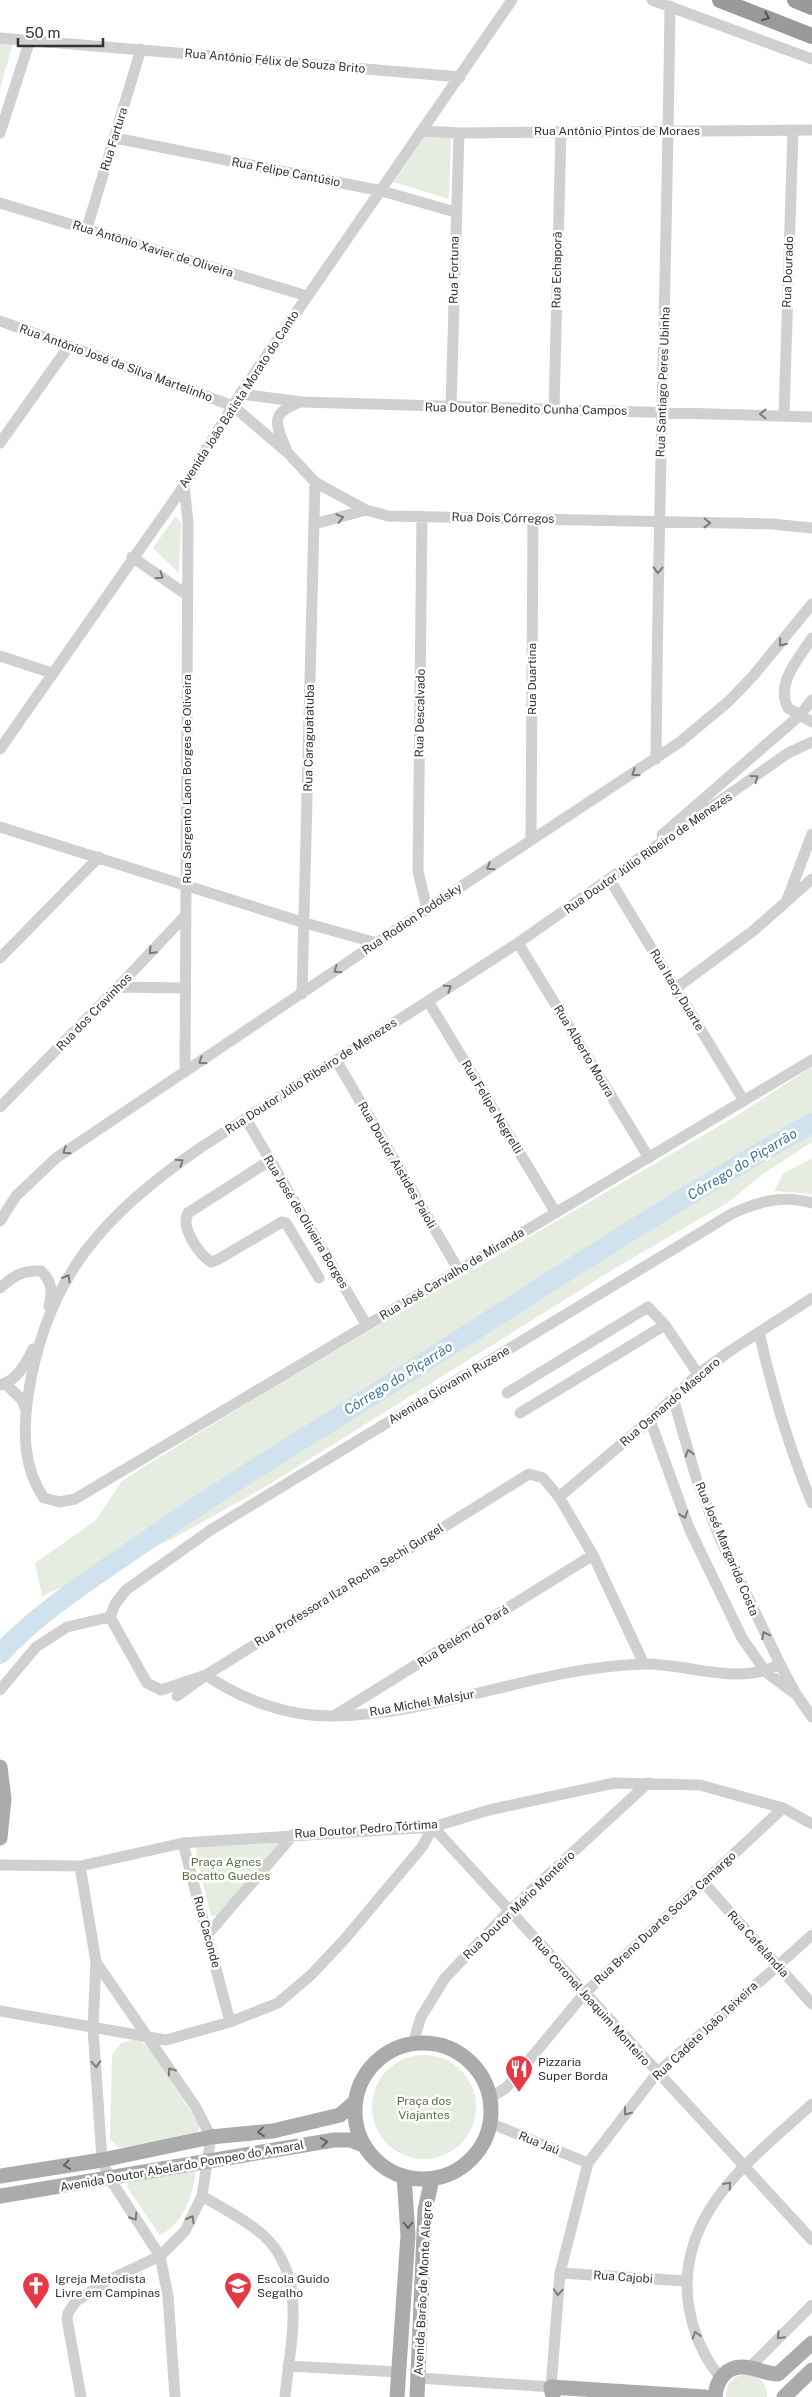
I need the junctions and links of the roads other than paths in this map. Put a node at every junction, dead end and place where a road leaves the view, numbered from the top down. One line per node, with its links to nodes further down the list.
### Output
1 (512, 0): 12 (street, Avenida João Batista Morato do Canto)
2 (652, 0): 5 (street)
3 (720, 0): 7 (highway, one-way to 7)
4 (795, 0): 6 (highway)
5 (670, 6): 11 (street); 17 (street, Rua Santiago Peres Ubinha)
6 (812, 7)
7 (812, 36)
8 (0, 38): 9 (street, Rua Antônio Félix de Souza Brito)
9 (30, 40): 10 (street, Rua Antônio Félix de Souza Brito); 18 (street)
10 (141, 49): 12 (street, Rua Antônio Félix de Souza Brito); 20 (street, Rua Fartura)
11 (812, 59)
12 (460, 77): 15 (street, Avenida João Batista Morato do Canto)
13 (792, 130): 14 (street, Rua Antônio Pintos de Moraes); 17 (street, Rua Antônio Pintos de Moraes); 35 (street, Rua Dourado)
14 (812, 130)
15 (423, 131): 19 (street, Rua Antônio Pintos de Moraes); 21 (street, Avenida João Batista Morato do Canto)
16 (561, 131): 17 (street, Rua Antônio Pintos de Moraes); 19 (street, Rua Antônio Pintos de Moraes); 33 (street, Rua Echaporã)
17 (668, 131): 34 (street, Rua Santiago Peres Ubinha)
18 (0, 132)
19 (459, 133): 23 (street, Rua Fortuna)
20 (115, 138): 21 (street, Rua Felipe Cantúsio); 24 (street, Rua Fartura)
21 (382, 190): 23 (street, Rua Felipe Cantúsio); 25 (street, Avenida João Batista Morato do Canto)
22 (0, 202): 24 (street, Rua Antônio Xavier de Oliveira)
23 (456, 212): 32 (street, Rua Fortuna)
24 (87, 228): 25 (street, Rua Antônio Xavier de Oliveira)
25 (307, 296): 28 (street, Avenida João Batista Morato do Canto)
26 (0, 321): 27 (street, Rua Antônio José da Silva Martelinho)
27 (69, 346): 31 (street, Rua Antônio José da Silva Martelinho); 39 (street)
28 (240, 394): 29 (street, Rua Doutor Benedito Cunha Campos); 31 (street, Avenida João Batista Morato do Canto)
29 (268, 398): 30 (street, Rua Doutor Benedito Cunha Campos); 37 (street)
30 (302, 402): 32 (street, Rua Doutor Benedito Cunha Campos); 37 (street)
31 (233, 406): 38 (street, Rua Dois Córregos); 42 (street, Avenida João Batista Morato do Canto)
32 (450, 408): 33 (street, Rua Doutor Benedito Cunha Campos)
33 (554, 410): 34 (street, Rua Doutor Benedito Cunha Campos)
34 (663, 413): 35 (street, Rua Doutor Benedito Cunha Campos, one-way to 34); 46 (street, Rua Santiago Peres Ubinha)
35 (784, 415): 36 (street, Rua Doutor Benedito Cunha Campos)
36 (812, 416)
37 (277, 418): 38 (street); 40 (street)
38 (254, 423): 40 (street, Rua Dois Córregos)
39 (0, 443)
40 (288, 453): 41 (street, Rua Dois Córregos)
41 (315, 482): 43 (street, Rua Dois Córregos); 47 (street, Rua Caraguatatuba)
42 (184, 486): 49 (street, Avenida João Batista Morato do Canto); 50 (street, Rua Sargento Laon Borges de Oliveira)
43 (366, 510): 44 (street, Rua Dois Córregos); 47 (street, one-way to 43)
44 (422, 516): 45 (street, Rua Dois Córregos); 70 (street, Rua Descalvado)
45 (533, 519): 46 (street, Rua Dois Córregos); 63 (street, Rua Duartina)
46 (658, 522): 48 (street, Rua Dois Córregos, one-way to 48); 60 (street, Rua Santiago Peres Ubinha, one-way to 60)
47 (314, 524): 72 (street, Rua Caraguatatuba)
48 (812, 528)
49 (132, 557): 50 (street, one-way to 50); 54 (street, Avenida João Batista Morato do Canto)
50 (187, 595): 68 (street, Rua Sargento Laon Borges de Oliveira)
51 (812, 604): 60 (street, Rua Rodion Podolsky, one-way to 60)
52 (812, 638): 56 (street)
53 (0, 656): 54 (street)
54 (52, 673): 59 (street, Avenida João Batista Morato do Canto)
55 (812, 700): 56 (street)
56 (799, 716): 57 (street); 64 (street)
57 (812, 722)
58 (810, 743): 64 (street, Rua Doutor Júlio Ribeiro de Menezes, one-way to 58)
59 (0, 749)
60 (656, 759): 63 (street, Rua Rodion Podolsky, one-way to 63)
61 (0, 827): 65 (street)
62 (812, 834): 69 (street)
63 (531, 840): 70 (street, Rua Rodion Podolsky, one-way to 70)
64 (647, 851): 67 (street, Rua Doutor Júlio Ribeiro de Menezes)
65 (99, 857): 68 (street); 75 (street)
66 (812, 879): 69 (street)
67 (610, 880): 74 (street, Rua Doutor Júlio Ribeiro de Menezes); 78 (street, Rua Itacy Duarte)
68 (187, 885): 71 (street, Rua Sargento Laon Borges de Oliveira); 72 (street)
69 (786, 901): 78 (street)
70 (427, 909): 73 (street, Rua Rodion Podolsky)
71 (186, 915): 76 (street, Rua dos Cravinhos, one-way to 76); 77 (street, Rua Sargento Laon Borges de Oliveira)
72 (305, 923): 73 (street); 79 (street, Rua Caraguatatuba)
73 (377, 943): 79 (street, Rua Rodion Podolsky, one-way to 79)
74 (518, 943): 80 (street, Rua Doutor Júlio Ribeiro de Menezes, one-way to 74); 87 (street, Rua Alberto Moura)
75 (0, 958)
76 (118, 988): 77 (street); 85 (street, Rua dos Cravinhos)
77 (185, 988): 83 (street, Rua Sargento Laon Borges de Oliveira)
78 (676, 988): 84 (street, Rua Itacy Duarte)
79 (302, 994): 83 (street, Rua Rodion Podolsky, one-way to 83)
80 (428, 1001): 81 (street, Rua Doutor Júlio Ribeiro de Menezes); 90 (street, Rua Felipe Negrelli)
81 (336, 1060): 86 (street, Rua Doutor Júlio Ribeiro de Menezes); 92 (street, Rua Doutor Aistides Paioli)
82 (812, 1060): 84 (street, Rua José Carvalho de Miranda)
83 (185, 1072): 91 (street, Rua Rodion Podolsky, one-way to 91)
84 (744, 1101): 87 (street, Rua José Carvalho de Miranda)
85 (0, 1107)
86 (246, 1119): 88 (street, Rua José de Oliveira Borges); 96 (street, Rua Doutor Júlio Ribeiro de Menezes, one-way to 86)
87 (648, 1158): 90 (street, Rua José Carvalho de Miranda)
88 (269, 1161): 93 (street); 97 (street, Rua José de Oliveira Borges)
89 (812, 1203): 111 (street, Avenida Giovanni Ruzene)
90 (556, 1213): 92 (street, Rua José Carvalho de Miranda)
91 (0, 1221)
92 (458, 1269): 97 (street, Rua José Carvalho de Miranda)
93 (319, 1278)
94 (0, 1288): 96 (street)
95 (812, 1298): 99 (street, Rua Osmando Mascaro)
96 (46, 1321): 101 (street); 104 (street, Rua Doutor Júlio Ribeiro de Menezes)
97 (366, 1324): 107 (street, Rua José Carvalho de Miranda)
98 (665, 1325): 100 (street); 102 (street); 105 (street)
99 (759, 1332): 100 (street, Rua Osmando Mascaro); 109 (street)
100 (698, 1374): 103 (street, Rua Osmando Mascaro)
101 (3, 1384): 104 (street)
102 (507, 1393)
103 (673, 1398): 106 (street, Rua Osmando Mascaro); 113 (street, Rua José Margarida Costa, one-way to 103)
104 (26, 1410): 107 (street, Rua Doutor Júlio Ribeiro de Menezes)
105 (520, 1413)
106 (650, 1420): 108 (street, Rua Osmando Mascaro); 114 (street, Rua José Margarida Costa, one-way to 114)
107 (92, 1488)
108 (558, 1497): 110 (street); 115 (street, Rua Professora Ilza Rocha Sechi Gurgel)
109 (812, 1503)
110 (593, 1555): 112 (street); 119 (street, Rua Belém do Pará)
111 (110, 1617): 115 (street); 116 (street)
112 (644, 1664): 114 (street, Rua Michel Malsjur); 119 (street, Rua Michel Malsjur)
113 (780, 1664): 114 (street, Rua Michel Malsjur); 117 (street, Rua José Margarida Costa)
114 (766, 1672): 117 (street, Rua José Margarida Costa)
115 (206, 1675): 118 (street, Rua Professora Ilza Rocha Sechi Gurgel); 119 (street, Rua Michel Malsjur)
116 (0, 1690)
117 (796, 1694): 120 (street, Rua José Margarida Costa)
118 (177, 1696)
119 (333, 1716)
120 (812, 1717)
121 (0, 1767): 127 (main road)
122 (648, 1783): 123 (street, Rua Doutor Pedro Tórtima); 125 (street, Rua Doutor Pedro Tórtima); 132 (street, Rua Doutor Mário Monteiro)
123 (783, 1808): 124 (street, Rua Doutor Pedro Tórtima); 131 (street, Rua Breno Duarte Souza Camargo)
124 (812, 1824)
125 (433, 1827): 126 (street, Rua Doutor Pedro Tórtima); 132 (street, Rua Coronel Joaquim Monteiro); 140 (street)
126 (294, 1834): 128 (street, Rua Doutor Pedro Tórtima); 133 (street)
127 (0, 1838)
128 (183, 1843): 130 (street, Rua Doutor Pedro Tórtima); 133 (street, Rua Caconde)
129 (0, 1865): 130 (street, Rua Doutor Pedro Tórtima)
130 (80, 1866): 135 (street)
131 (704, 1883): 136 (street, Rua Cafelândia); 137 (street, Rua Breno Duarte Souza Camargo)
132 (509, 1911): 137 (street, Rua Coronel Joaquim Monteiro); 143 (street, Rua Doutor Mário Monteiro)
133 (208, 1934): 140 (street, Rua Caconde)
134 (812, 1935): 136 (street, Rua Cadete João Teixeira)
135 (96, 1962): 141 (street); 142 (street)
136 (776, 1965): 138 (street, Rua Cafelândia); 144 (street, Rua Cadete João Teixeira)
137 (584, 1994): 144 (street, Rua Coronel Joaquim Monteiro); 145 (street, Rua Breno Duarte Souza Camargo)
138 (812, 2004)
139 (0, 2011): 141 (street)
140 (230, 2022): 142 (street)
141 (93, 2028): 142 (street); 151 (street, one-way to 151)
142 (149, 2039): 149 (street, one-way to 142)
143 (412, 2043): 145 (main road); 146 (main road)
144 (656, 2073): 153 (street, Rua Cadete João Teixeira, one-way to 153); 154 (street, Rua Coronel Joaquim Monteiro)
145 (491, 2098): 148 (main road)
146 (355, 2102): 149 (main road, Avenida Doutor Abelardo Pompeo do Amaral, one-way to 149); 150 (main road)
147 (812, 2104): 154 (street)
148 (490, 2123): 153 (street, Rua Jaú); 158 (main road)
149 (211, 2137): 151 (main road, Avenida Doutor Abelardo Pompeo do Amaral); 152 (street)
150 (363, 2145): 152 (main road, Avenida Doutor Abelardo Pompeo do Amaral, one-way to 150); 156 (main road)
151 (102, 2160): 155 (main road, Avenida Doutor Abelardo Pompeo do Amaral, one-way to 155); 157 (street)
152 (206, 2162): 157 (main road, Avenida Doutor Abelardo Pompeo do Amaral); 160 (street)
153 (588, 2163): 163 (street, Rua Cadete João Teixeira)
154 (744, 2166): 161 (street, Rua Coronel Joaquim Monteiro); 164 (street, one-way to 154)
155 (0, 2176)
156 (404, 2176): 158 (main road); 170 (main road, Avenida Barão de Monte Alegre, one-way to 170)
157 (110, 2179): 159 (main road, Avenida Doutor Abelardo Pompeo do Amaral); 162 (street, one-way to 162)
158 (432, 2179): 172 (main road, Avenida Barão de Monte Alegre)
159 (0, 2196)
160 (202, 2196): 162 (street, one-way to 160); 167 (street)
161 (812, 2240)
162 (160, 2256): 175 (street); 176 (street)
163 (560, 2273): 164 (street, Rua Cajobi); 173 (street, Rua Cadete João Teixeira, one-way to 173)
164 (687, 2281): 171 (street, one-way to 164)
165 (812, 2305): 168 (street, one-way to 168)
166 (812, 2343): 168 (main road)
167 (288, 2366): 170 (street); 177 (street)
168 (749, 2368): 171 (main road)
169 (812, 2370): 174 (main road)
170 (399, 2372): 178 (main road, Avenida Barão de Monte Alegre)
171 (720, 2377): 181 (main road)
172 (418, 2378): 173 (street); 179 (main road, Avenida Barão de Monte Alegre)
173 (552, 2392): 180 (main road)
174 (786, 2396)
175 (81, 2397)
176 (175, 2397)
177 (285, 2397)
178 (397, 2397)
179 (417, 2397)
180 (705, 2397)
181 (715, 2397)

